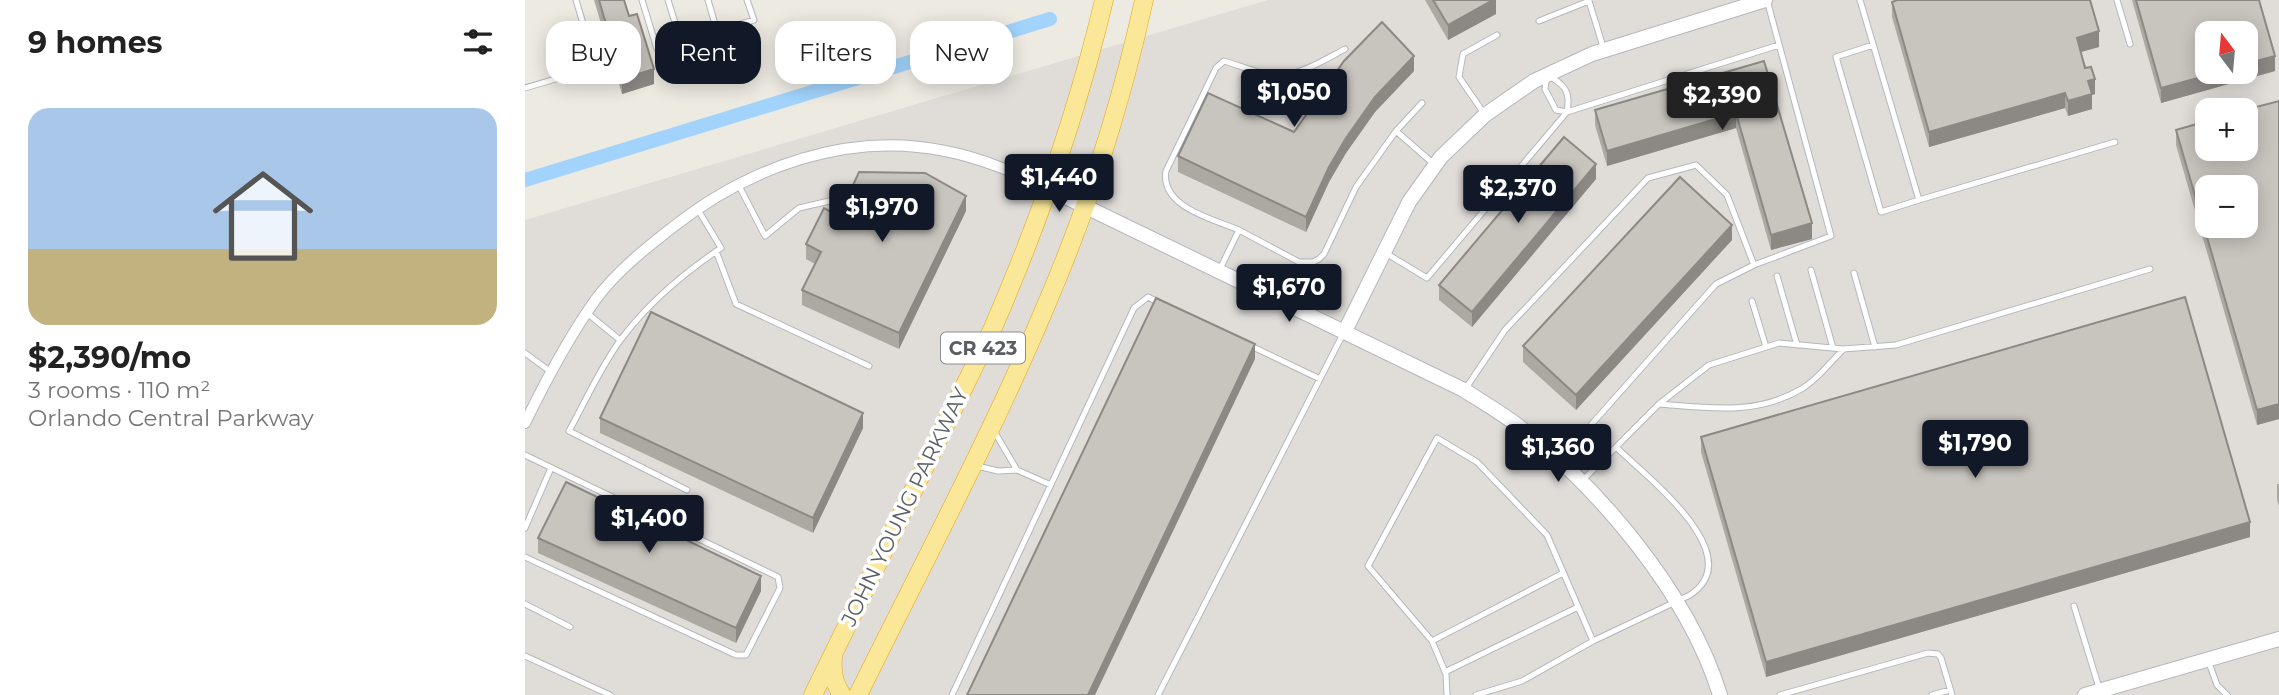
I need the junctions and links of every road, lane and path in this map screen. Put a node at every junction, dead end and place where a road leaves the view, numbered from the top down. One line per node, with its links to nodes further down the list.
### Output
1 (576, 0): 24 (lane)
2 (642, 0): 17 (lane)
3 (668, 0): 12 (lane)
4 (708, 0): 13 (lane)
5 (747, 0): 14 (lane)
6 (1104, 0): 32 (highway, JOHN YOUNG PARKWAY / CR 423)
7 (1144, 0): 36 (highway, JOHN YOUNG PARKWAY / CR 423)
8 (1589, 0): 15 (lane); 22 (lane)
9 (1766, 0): 19 (lane); 22 (street)
10 (1860, 0): 20 (lane)
11 (2117, 0): 18 (lane)
12 (674, 21)
13 (714, 21)
14 (751, 21)
15 (1539, 22)
16 (1497, 35): 27 (lane)
17 (655, 42)
18 (2130, 44)
19 (1779, 45): 26 (lane); 40 (lane)
20 (1873, 46): 34 (lane); 34 (lane)
21 (1345, 49): 37 (lane)
22 (1604, 50): 23 (street)
23 (1546, 75): 26 (lane); 26 (lane); 27 (street)
24 (525, 88)
25 (1422, 103): 28 (lane)
26 (1567, 112): 39 (lane)
27 (1485, 115): 30 (street)
28 (1396, 131): 30 (lane); 37 (lane)
29 (2115, 142): 34 (lane)
30 (1435, 166): 39 (street)
31 (738, 184): 32 (street); 33 (lane); 35 (street)
32 (1049, 190): 36 (street); 85 (highway, JOHN YOUNG PARKWAY / CR 423)
33 (838, 199)
34 (1919, 200)
35 (697, 208): 38 (lane); 48 (street)
36 (1084, 208): 43 (street); 64 (highway, JOHN YOUNG PARKWAY / CR 423)
37 (1239, 230): 43 (lane)
38 (716, 251): 50 (lane); 58 (lane)
39 (1383, 251): 49 (street)
40 (1754, 265): 61 (lane); 67 (lane)
41 (2150, 269): 53 (lane)
42 (1811, 270): 55 (lane)
43 (1219, 272): 49 (street)
44 (1854, 273): 53 (lane)
45 (1777, 276): 52 (lane)
46 (1752, 301): 54 (lane)
47 (1173, 309): 72 (lane)
48 (587, 313): 50 (lane); 59 (street)
49 (1345, 331): 60 (lane); 61 (street)
50 (621, 340): 73 (lane)
51 (1246, 344): 60 (lane)
52 (1797, 345): 54 (lane); 55 (lane)
53 (1875, 347): 56 (lane)
54 (1766, 348): 62 (lane)
55 (1833, 348): 56 (lane)
56 (1843, 349): 62 (lane)
57 (525, 353): 59 (lane)
58 (869, 366)
59 (551, 372): 63 (street)
60 (1320, 379): 97 (lane)
61 (1464, 390): 67 (street)
62 (1659, 404): 65 (lane)
63 (525, 423)
64 (991, 426): 68 (highway, JOHN YOUNG PARKWAY / CR 423); 70 (lane)
65 (1616, 447): 71 (lane); 77 (lane)
66 (525, 455): 69 (lane)
67 (1559, 461): 71 (street)
68 (971, 465): 70 (lane); 95 (highway, JOHN YOUNG PARKWAY / CR 423)
69 (551, 468): 74 (lane); 75 (lane)
70 (1017, 470): 72 (lane)
71 (1581, 482): 77 (street)
72 (1051, 485): 96 (lane)
73 (687, 490)
74 (525, 528)
75 (525, 557)
76 (1563, 573): 80 (lane); 83 (lane); 83 (lane)
77 (1676, 601): 84 (lane); 100 (street)
78 (525, 604): 81 (lane)
79 (2074, 606): 90 (lane)
80 (1578, 607): 84 (lane); 88 (lane)
81 (570, 627)
82 (2279, 639): 87 (street)
83 (1432, 641): 88 (lane)
84 (1593, 641): 99 (lane)
85 (834, 652): 93 (highway, JOHN YOUNG PARKWAY / CR 423); 94 (highway)
86 (525, 656): 92 (lane)
87 (2208, 660): 89 (street); 104 (lane)
88 (1445, 672): 98 (lane)
89 (2124, 690): 90 (street)
90 (2100, 691): 103 (street)
91 (1951, 692): 101 (lane); 102 (lane)
92 (610, 695)
93 (813, 695)
94 (842, 695)
95 (858, 695)
96 (952, 695)
97 (1158, 695)
98 (1447, 695)
99 (1476, 695)
100 (1720, 695)
101 (1780, 695)
102 (1932, 695)
103 (2085, 695)
104 (2227, 695)

